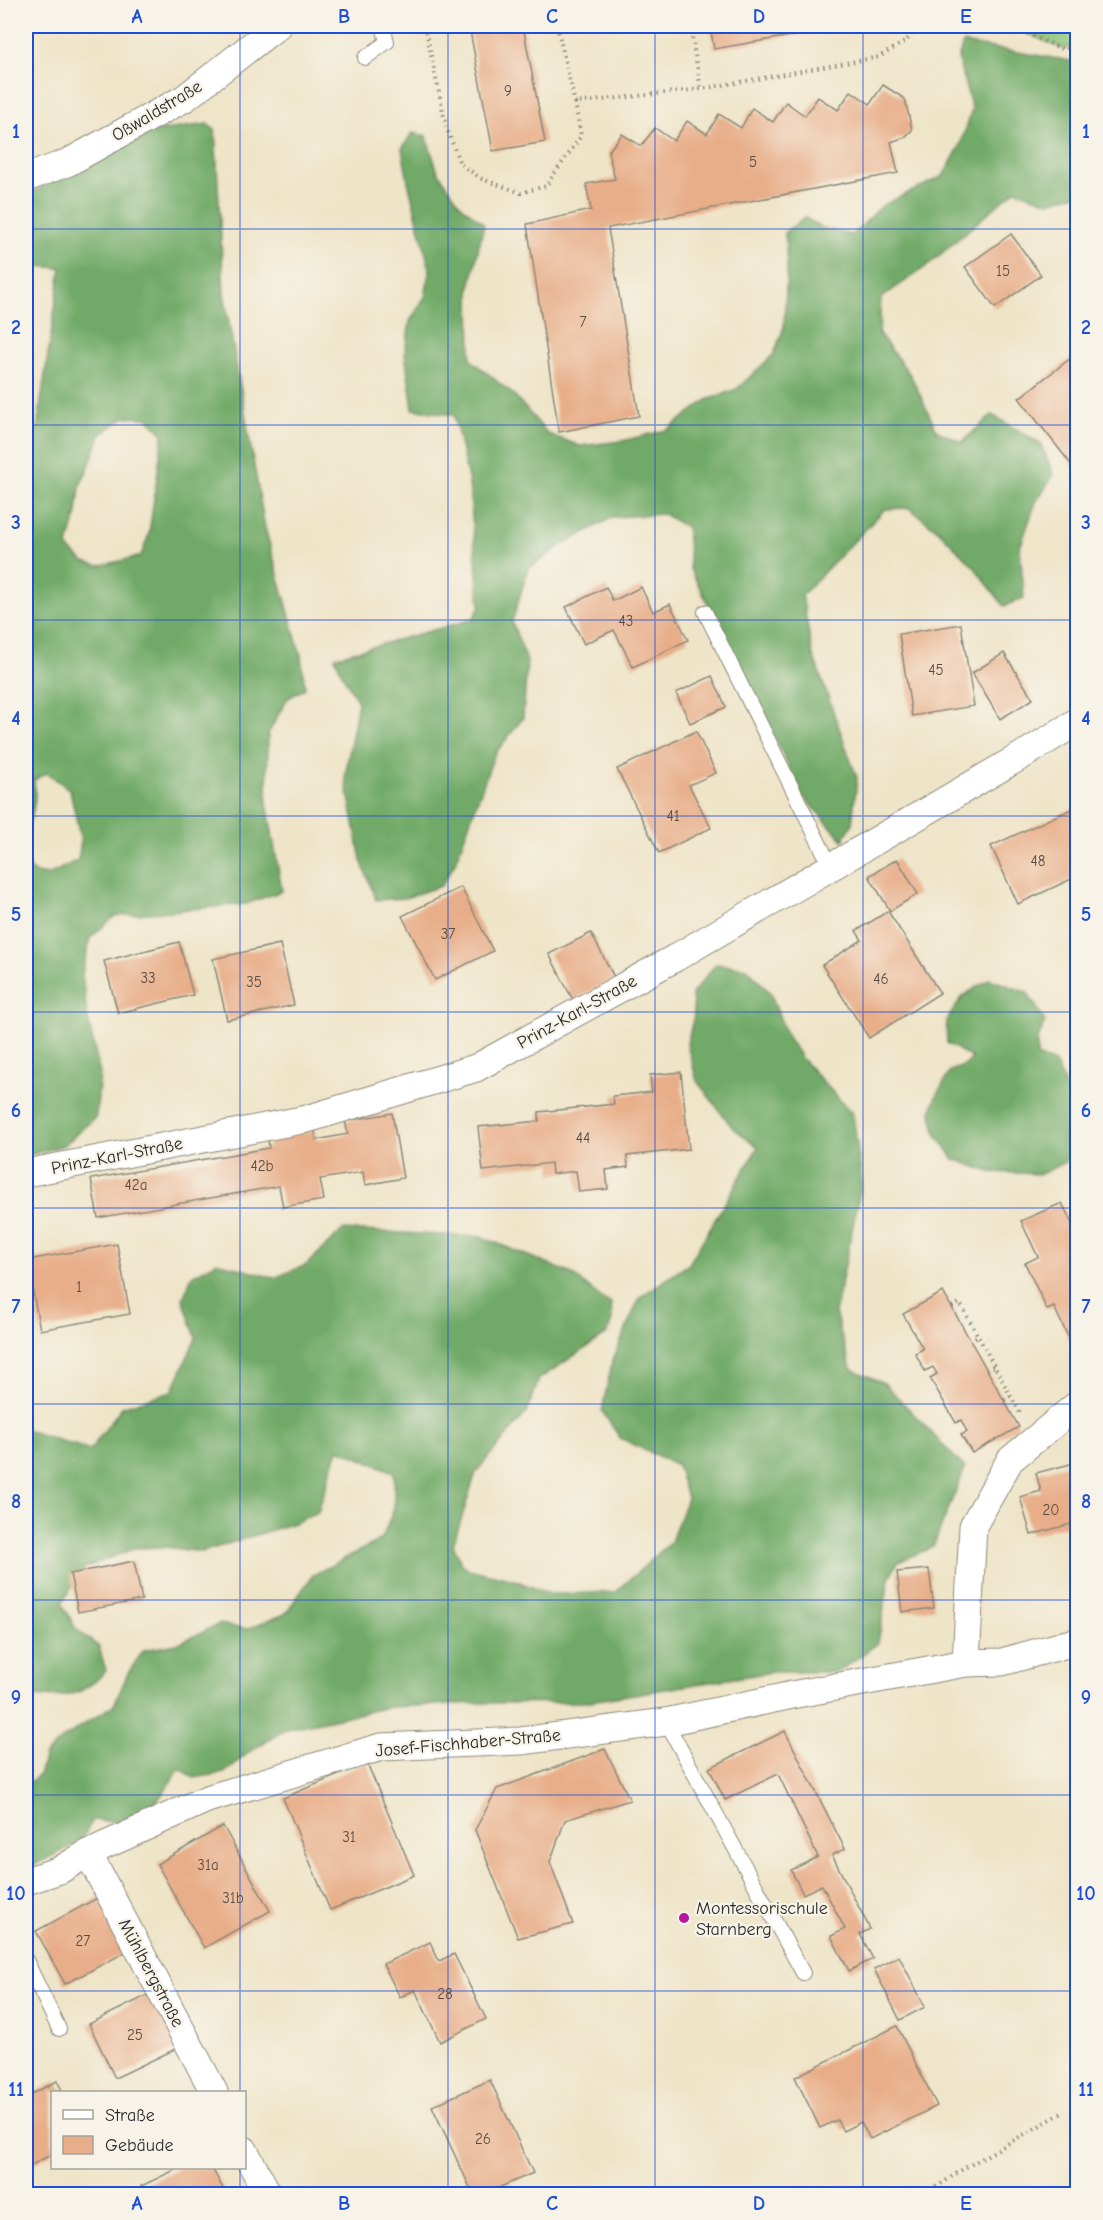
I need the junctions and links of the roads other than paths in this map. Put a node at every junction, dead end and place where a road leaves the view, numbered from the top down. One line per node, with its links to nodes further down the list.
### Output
1 (277, 26): 4 (street, Oßwaldstraße)
2 (383, 26): 3 (lane)
3 (365, 58)
4 (26, 178)
5 (705, 612): 7 (lane)
6 (1077, 721): 7 (street, Prinz-Karl-Straße)
7 (831, 867): 8 (street, Prinz-Karl-Straße)
8 (26, 1173)
9 (1077, 1404): 11 (street)
10 (1077, 1641): 11 (street, Josef-Fischhaber-Straße)
11 (966, 1663): 12 (street, Josef-Fischhaber-Straße)
12 (666, 1722): 13 (street, Josef-Fischhaber-Straße); 16 (lane)
13 (88, 1853): 14 (street, Josef-Fischhaber-Straße); 18 (street, Mühlbergstraße)
14 (26, 1881)
15 (26, 1960): 17 (lane)
16 (803, 1973)
17 (58, 2029)
18 (213, 2091)
19 (246, 2154): 20 (street)
20 (268, 2194)

